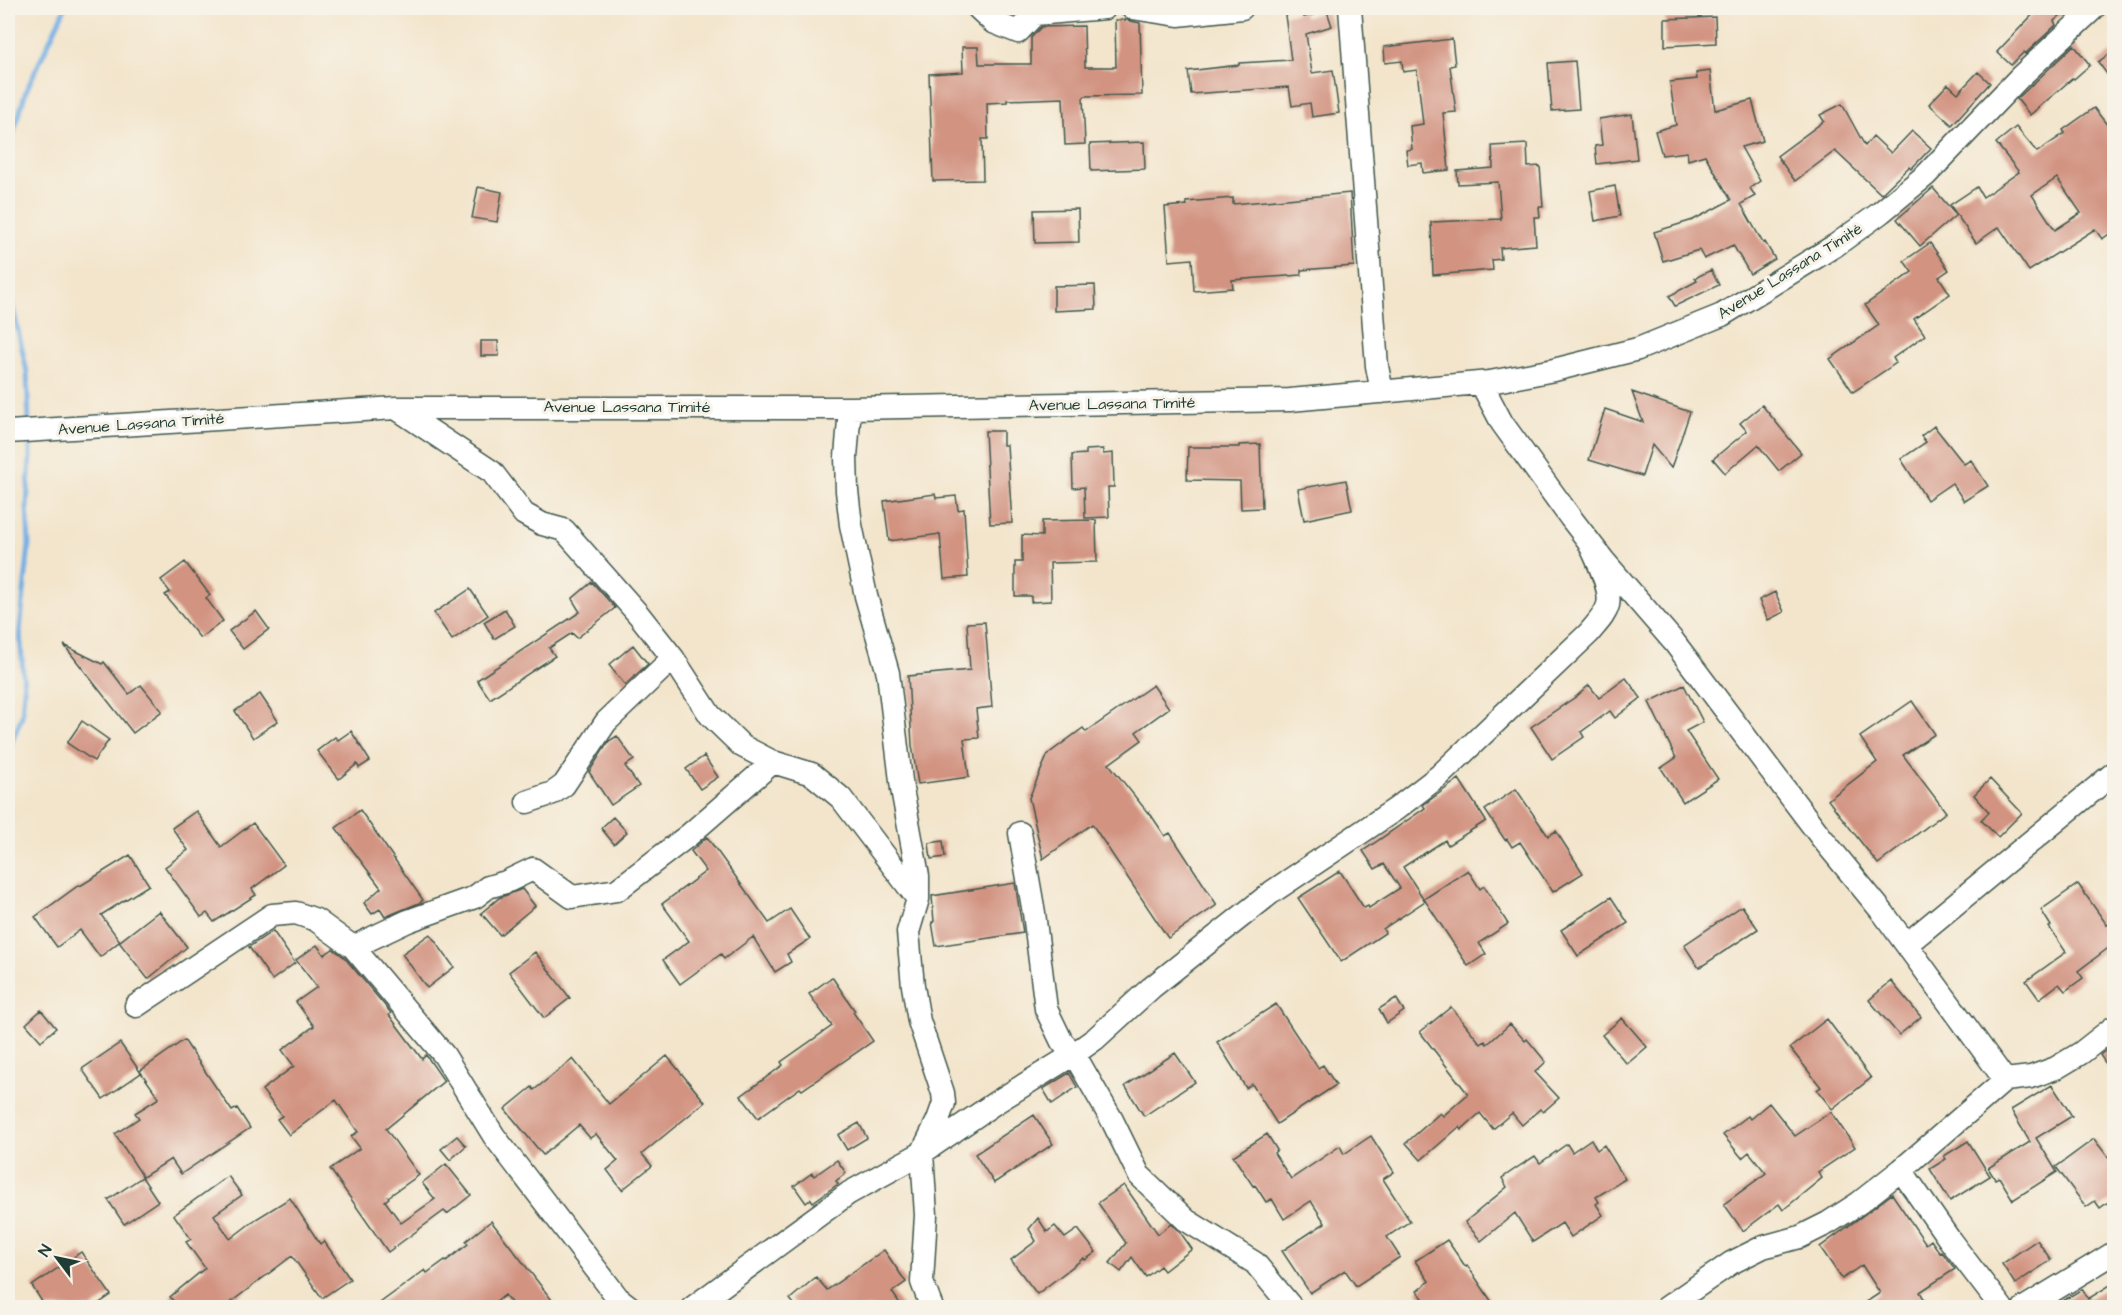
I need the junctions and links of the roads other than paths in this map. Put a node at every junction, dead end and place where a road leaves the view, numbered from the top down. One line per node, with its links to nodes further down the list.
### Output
1 (978, 8): 2 (street)
2 (1105, 8)
3 (1132, 8): 6 (street)
4 (1350, 8): 8 (street)
5 (2094, 8): 7 (street, Avenue Lassana Timité)
6 (1228, 9)
7 (1481, 382): 8 (street, Avenue Lassana Timité); 12 (street)
8 (1382, 392): 10 (street, Avenue Lassana Timité)
9 (396, 408): 10 (street, Avenue Lassana Timité); 11 (street, Avenue Lassana Timité); 13 (street)
10 (850, 408): 18 (street)
11 (12, 432)
12 (1588, 540): 19 (street); 23 (street)
13 (673, 658): 14 (street); 16 (street)
14 (772, 762): 18 (street); 20 (street)
15 (2115, 773): 19 (street)
16 (527, 802)
17 (1020, 833): 23 (street)
18 (918, 899): 25 (street)
19 (1907, 944): 24 (street)
20 (353, 947): 21 (street); 28 (street)
21 (136, 1006)
22 (2115, 1027): 24 (street)
23 (1074, 1054): 25 (street); 31 (street)
24 (2005, 1080): 26 (street)
25 (922, 1153): 29 (street); 30 (street)
26 (1901, 1170): 32 (street); 33 (street)
27 (2115, 1253): 34 (street)
28 (631, 1308)
29 (692, 1308)
30 (932, 1308)
31 (1292, 1308)
32 (1666, 1308)
33 (2002, 1308)
34 (2024, 1308)

